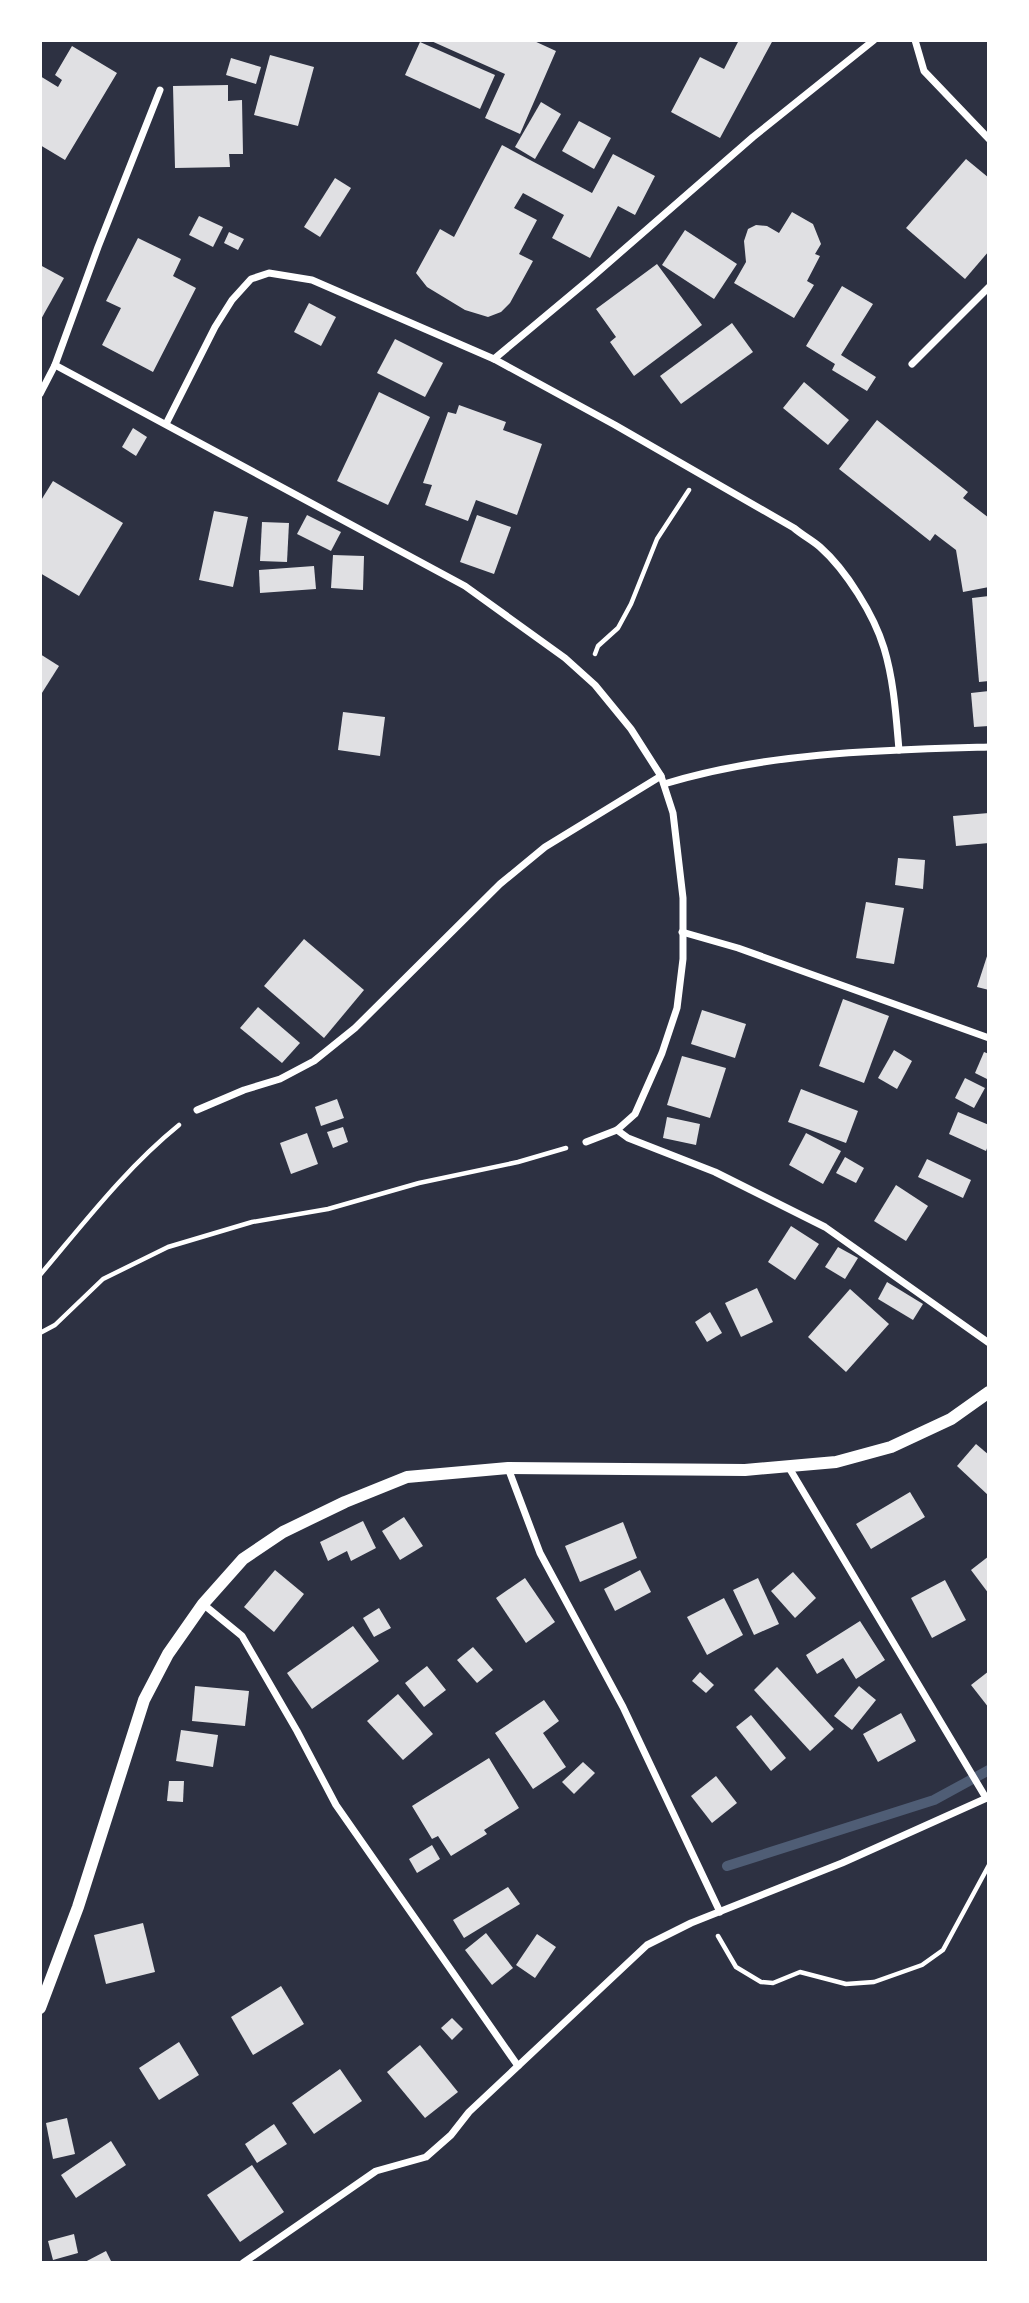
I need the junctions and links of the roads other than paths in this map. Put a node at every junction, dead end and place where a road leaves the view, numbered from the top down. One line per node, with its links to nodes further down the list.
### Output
1 (874, 40): 6 (street)
2 (915, 40): 4 (street)
3 (160, 90): 8 (street)
4 (989, 139)
5 (989, 287): 7 (street)
6 (494, 359): 10 (street); 12 (street)
7 (912, 364)
8 (55, 365): 9 (street); 10 (street)
9 (40, 394)
10 (166, 424): 13 (street)
11 (989, 747): 12 (street)
12 (899, 750): 14 (street)
13 (661, 776): 14 (street); 17 (street)
14 (664, 785): 15 (street)
15 (682, 932): 16 (street); 18 (street)
16 (989, 1038)
17 (197, 1110)
18 (617, 1130): 19 (street); 20 (street)
19 (586, 1142)
20 (989, 1343)
21 (989, 1392): 22 (street)
22 (788, 1466): 23 (street); 25 (street)
23 (508, 1468): 24 (street); 26 (street)
24 (203, 1604): 27 (street); 28 (street)
25 (987, 1797): 26 (street)
26 (720, 1912): 28 (street)
27 (40, 2008)
28 (518, 2066): 29 (street)
29 (243, 2263)

